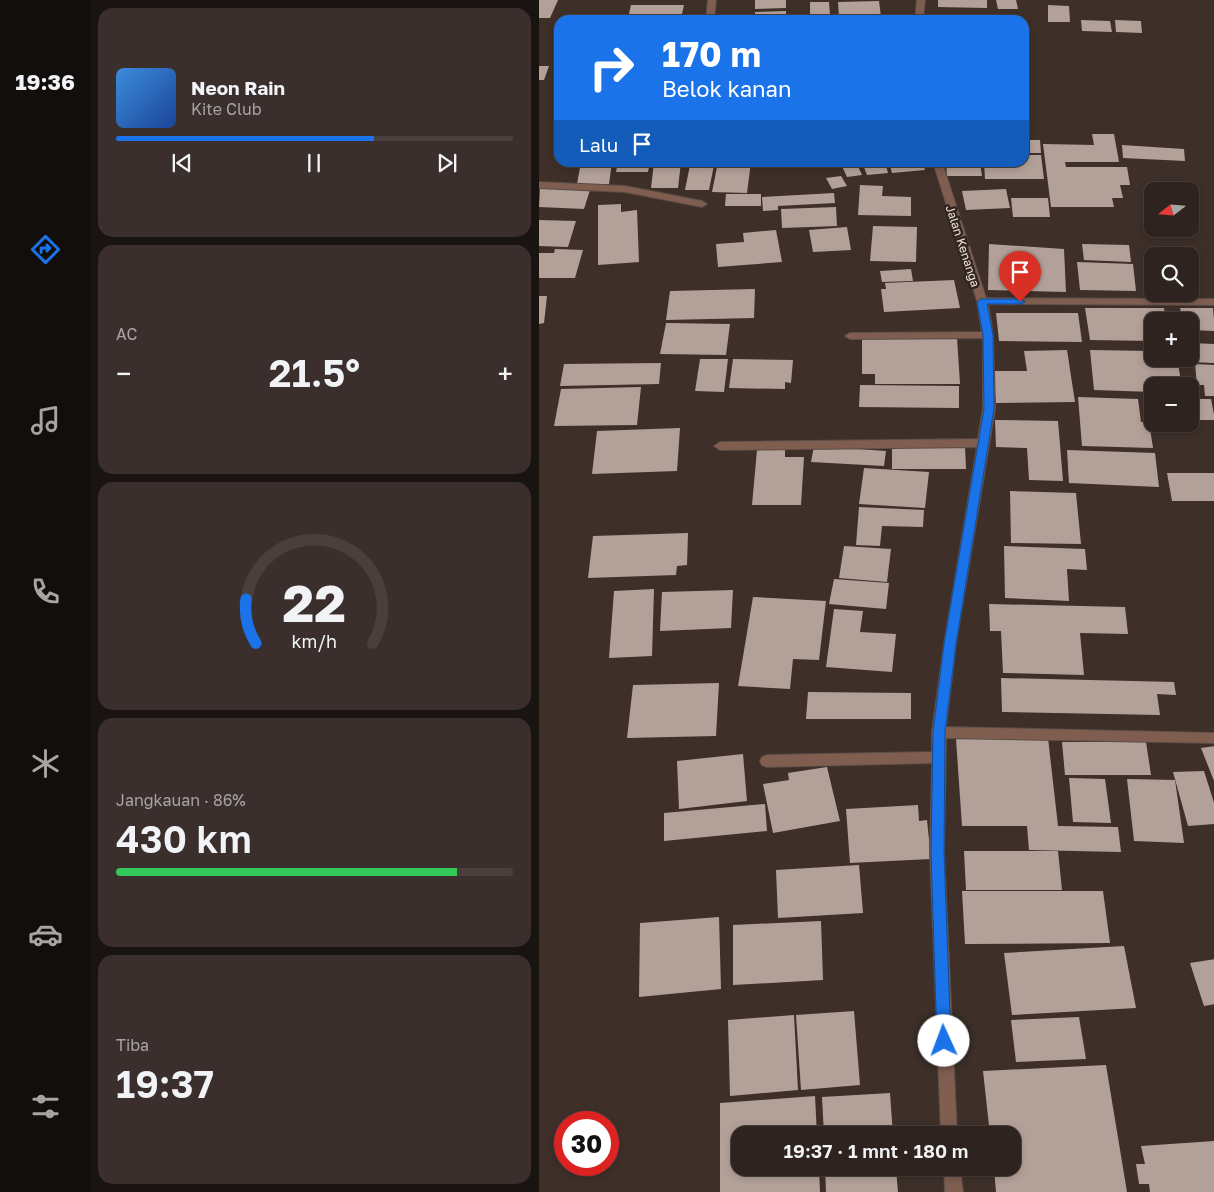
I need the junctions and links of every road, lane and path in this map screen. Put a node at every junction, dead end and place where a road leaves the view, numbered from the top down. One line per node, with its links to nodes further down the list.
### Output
1 (712, 0): 3 (street)
2 (921, 0): 4 (street)
3 (710, 15)
4 (920, 15)
5 (939, 167): 8 (street, Jalan Kenanga)
6 (539, 185): 7 (street)
7 (702, 204)
8 (981, 302): 9 (street); 10 (street, Jalan Kenanga)
9 (1214, 302)
10 (988, 335): 11 (street); 12 (street, Jalan Kenanga)
11 (850, 336)
12 (984, 443): 13 (street); 14 (street, Jalan Kenanga)
13 (720, 446)
14 (939, 732): 15 (street); 16 (street, Jalan Kenanga)
15 (1214, 738)
16 (939, 757): 17 (street); 18 (street, Jalan Kenanga)
17 (767, 761)
18 (948, 1126)
19 (952, 1176): 20 (street)
20 (953, 1192)

